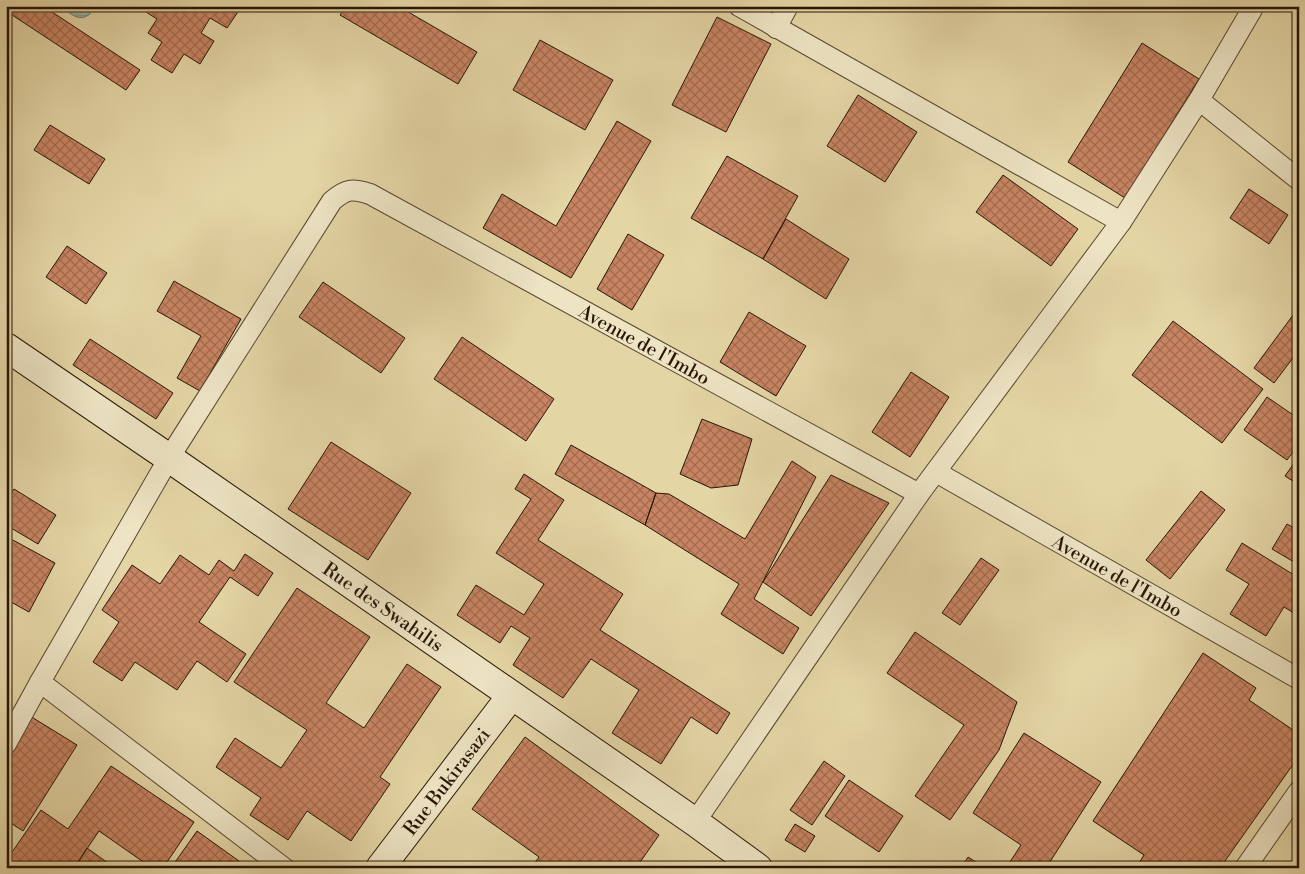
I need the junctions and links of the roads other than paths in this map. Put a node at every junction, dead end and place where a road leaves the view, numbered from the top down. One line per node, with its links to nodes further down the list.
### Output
1 (739, 6): 4 (street)
2 (788, 6): 4 (street)
3 (1254, 6): 5 (street)
4 (776, 28): 7 (street)
5 (1200, 100): 6 (street); 7 (street)
6 (1299, 180)
7 (1121, 222): 10 (street)
8 (6, 347): 9 (street, Rue des Swahilis)
9 (170, 458): 11 (street, Avenue de l'Imbo); 13 (street); 14 (street, Rue des Swahilis)
10 (936, 472): 11 (street); 12 (street, Avenue de l'Imbo)
11 (919, 494): 17 (street)
12 (1299, 679)
13 (40, 682): 15 (street); 18 (street)
14 (511, 696): 17 (street, Rue des Swahilis); 19 (street, Rue Bukirasazi)
15 (6, 744)
16 (1299, 791): 21 (street)
17 (695, 822): 20 (street, Rue des Swahilis)
18 (284, 868)
19 (380, 868)
20 (758, 868)
21 (1245, 868)

